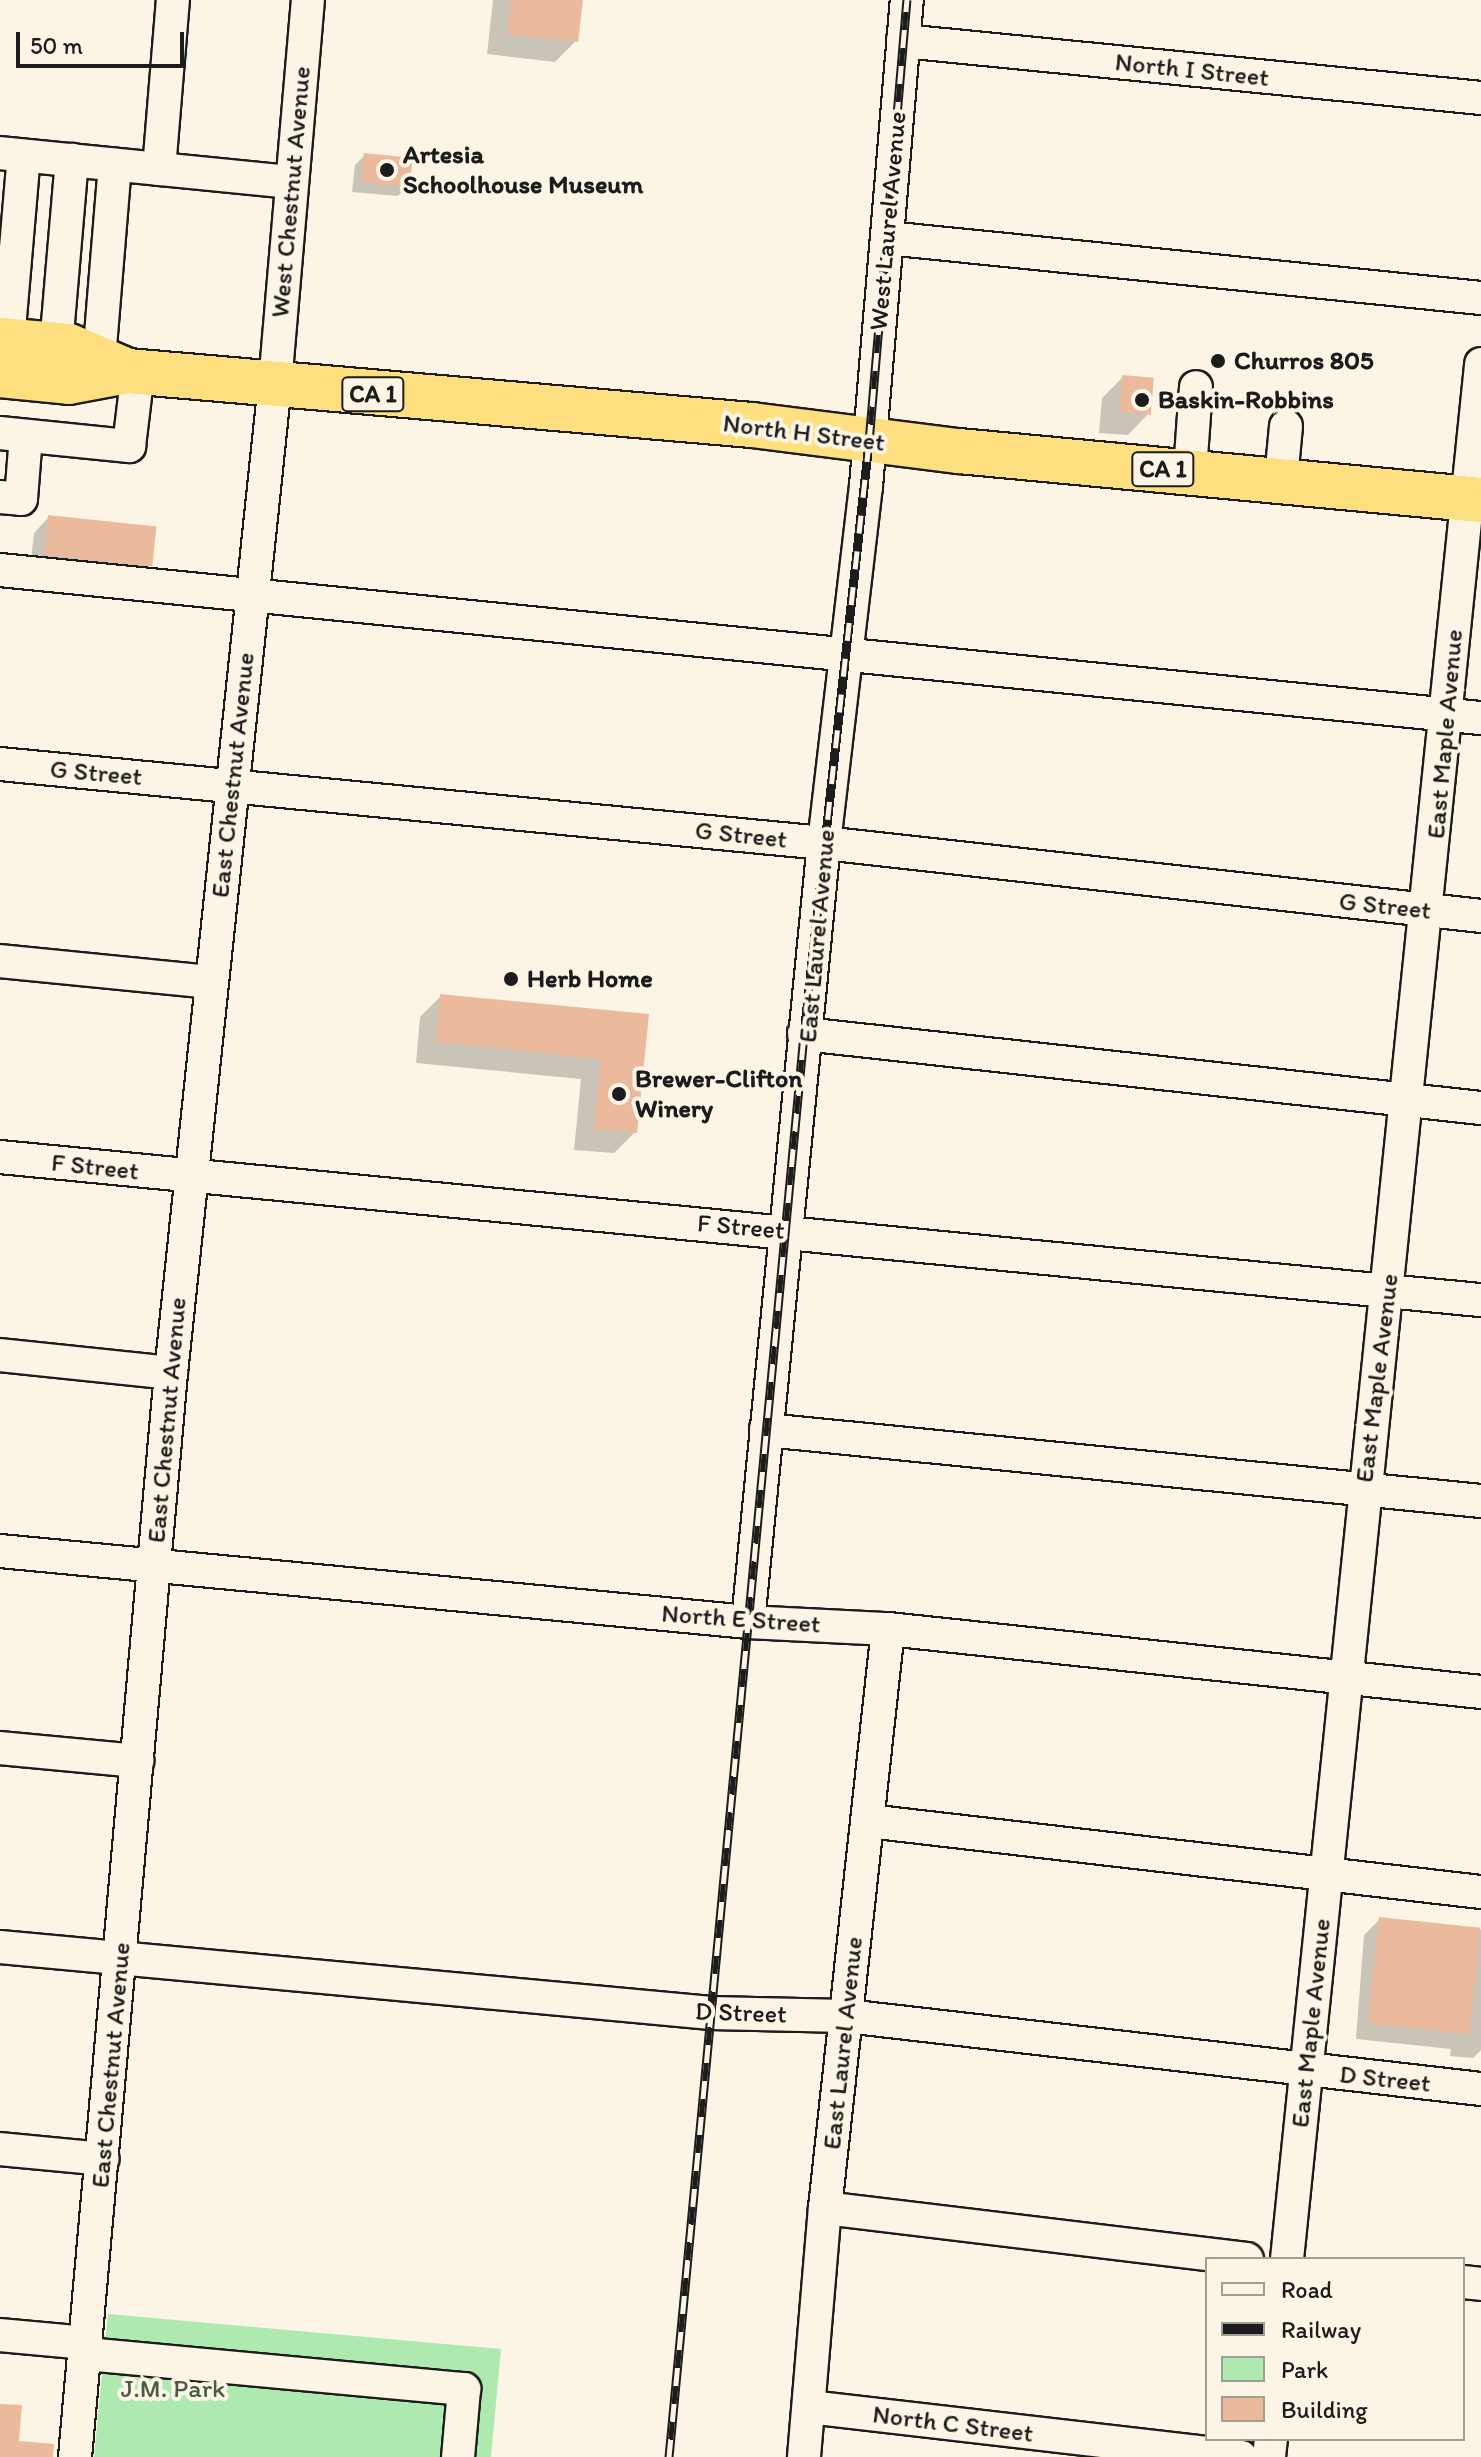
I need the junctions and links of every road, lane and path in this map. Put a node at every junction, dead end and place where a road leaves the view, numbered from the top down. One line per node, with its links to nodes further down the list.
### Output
1 (173, 0): 9 (street)
2 (308, 0): 10 (street, West Chestnut Avenue)
3 (907, 0): 4 (street, West Laurel Avenue)
4 (903, 41): 5 (street, North I Street); 11 (street, West Laurel Avenue)
5 (1481, 98)
6 (12, 154): 7 (street); 14 (street)
7 (72, 160): 8 (street); 13 (street)
8 (115, 165): 9 (street); 16 (street)
9 (159, 169): 10 (street)
10 (291, 182): 17 (street, West Chestnut Avenue)
11 (887, 238): 12 (street); 21 (street, West Laurel Avenue)
12 (1481, 298)
13 (56, 346): 14 (highway, North H Street / CA 1); 16 (highway, North H Street / CA 1)
14 (3, 352): 16 (highway, North H Street / CA 1)
15 (1481, 364): 25 (street, East Maple Avenue)
16 (121, 367): 17 (highway, North H Street / CA 1); 20 (street)
17 (275, 384): 21 (highway, North H Street / CA 1); 27 (street, East Chestnut Avenue)
18 (1196, 387): 22 (street)
19 (1286, 426): 23 (street)
20 (13, 435): 24 (street)
21 (869, 442): 22 (highway, North H Street / CA 1); 28 (street, East Laurel Avenue)
22 (1190, 471): 23 (highway, North H Street / CA 1)
23 (1281, 479): 25 (highway, North H Street / CA 1)
24 (11, 498)
25 (1474, 499): 29 (street, East Maple Avenue)
26 (0, 570): 27 (street)
27 (252, 596): 28 (street); 32 (street, East Chestnut Avenue)
28 (848, 658): 29 (street); 33 (street, East Laurel Avenue)
29 (1447, 715): 30 (street); 34 (street, East Maple Avenue)
30 (1481, 718)
31 (0, 764): 32 (street, G Street)
32 (232, 786): 33 (street, G Street); 37 (street, East Chestnut Avenue)
33 (824, 843): 34 (street, G Street); 38 (street, East Laurel Avenue)
34 (1428, 911): 35 (street, G Street); 39 (street, East Maple Avenue)
35 (1481, 916)
36 (0, 961): 37 (street)
37 (211, 982): 42 (street, East Chestnut Avenue)
38 (806, 1034): 39 (street); 43 (street, East Laurel Avenue)
39 (1406, 1100): 40 (street); 44 (street, East Maple Avenue)
40 (1481, 1108)
41 (0, 1157): 42 (street, F Street)
42 (190, 1176): 43 (street, F Street); 47 (street, East Chestnut Avenue)
43 (786, 1231): 44 (street, F Street); 48 (street, East Laurel Avenue)
44 (1388, 1290): 45 (street, F Street); 49 (street, East Maple Avenue)
45 (1481, 1300)
46 (0, 1355): 47 (street)
47 (171, 1373): 52 (street, East Chestnut Avenue)
48 (766, 1430): 49 (street); 53 (street, East Laurel Avenue)
49 (1364, 1490): 50 (street); 55 (street, East Maple Avenue)
50 (1481, 1501)
51 (0, 1551): 52 (street, North E Street)
52 (153, 1565): 53 (street, North E Street); 58 (street, East Chestnut Avenue)
53 (748, 1622): 54 (street, North E Street)
54 (888, 1629): 55 (street, North E Street); 59 (street, East Laurel Avenue)
55 (1348, 1677): 56 (street, North E Street); 60 (street, East Maple Avenue)
56 (1481, 1692)
57 (0, 1748): 58 (street)
58 (137, 1761): 63 (street, East Chestnut Avenue)
59 (868, 1821): 60 (street); 64 (street, East Laurel Avenue)
60 (1328, 1875): 61 (street); 65 (street, East Maple Avenue)
61 (1481, 1892)
62 (0, 1947): 63 (street, D Street)
63 (121, 1958): 64 (street, D Street); 68 (street, East Chestnut Avenue)
64 (846, 2016): 65 (street, D Street); 69 (street, East Laurel Avenue)
65 (1304, 2071): 66 (street, D Street); 71 (street, East Maple Avenue)
66 (1481, 2089)
67 (0, 2149): 68 (street)
68 (103, 2159): 73 (street, East Chestnut Avenue)
69 (825, 2208): 70 (street); 74 (street, East Laurel Avenue)
70 (1230, 2257)
71 (1287, 2257)
72 (0, 2335): 73 (street)
73 (86, 2349): 75 (street, East Chestnut Avenue); 76 (street)
74 (809, 2407): 77 (street, East Laurel Avenue); 78 (street, North C Street)
75 (75, 2457)
76 (458, 2457)
77 (804, 2457)
78 (1241, 2457)

